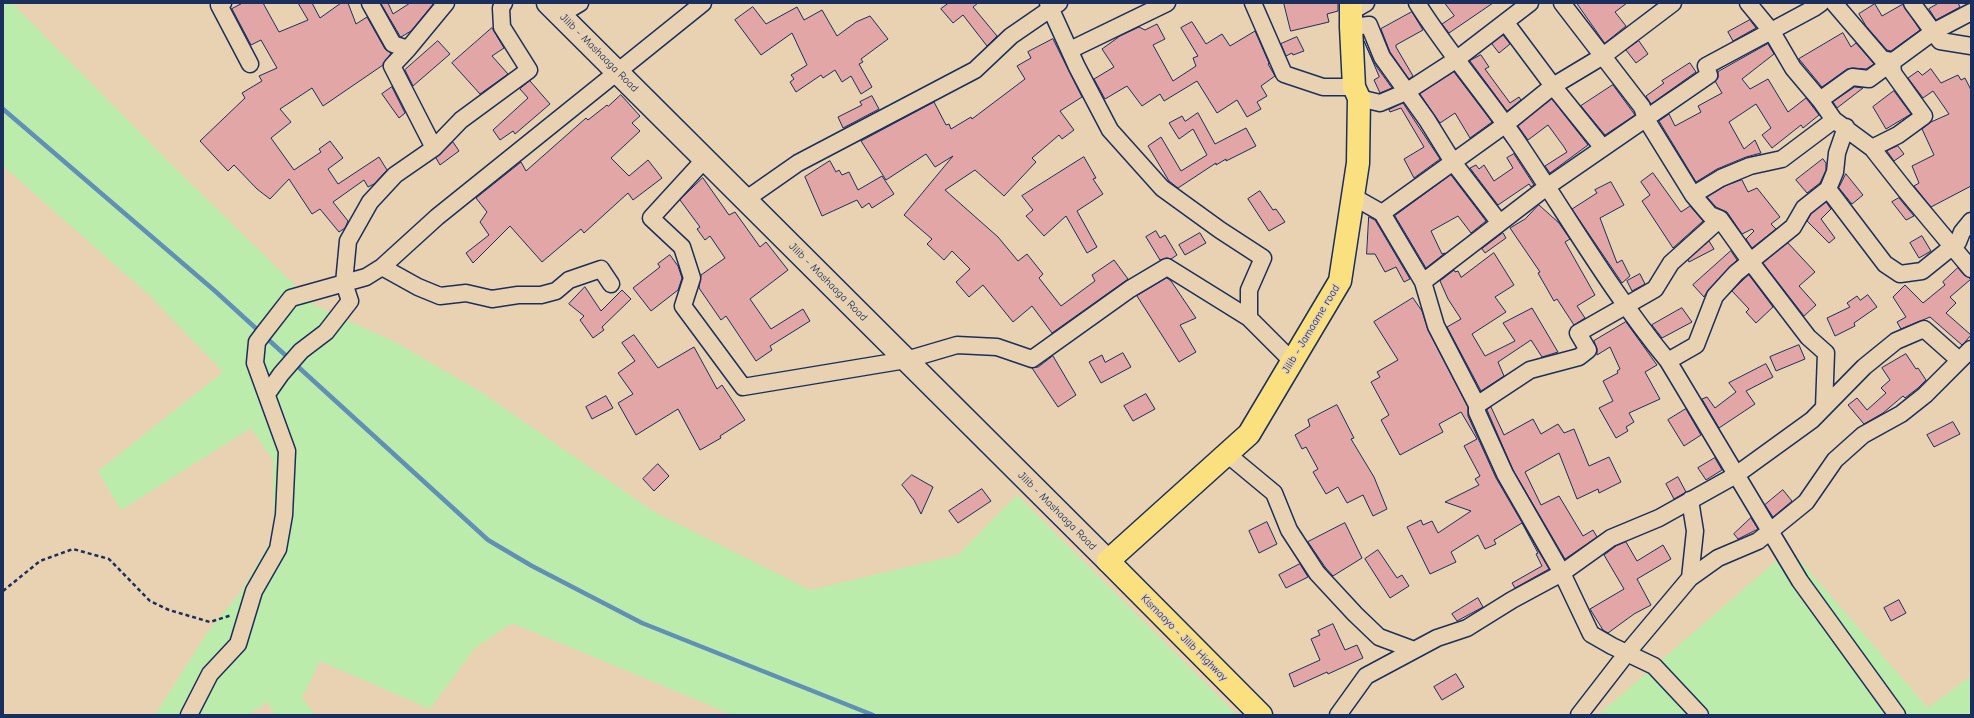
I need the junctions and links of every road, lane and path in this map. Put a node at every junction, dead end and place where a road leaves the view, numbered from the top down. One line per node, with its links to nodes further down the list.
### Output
1 (223, 3): 30 (street)
2 (370, 3): 25 (street)
3 (446, 3): 25 (street)
4 (504, 3): 39 (street)
5 (580, 3): 18 (street)
6 (703, 3): 31 (street)
7 (1167, 3): 26 (street)
8 (1254, 3): 33 (street)
9 (1417, 3): 28 (street)
10 (1530, 3): 21 (street)
11 (1562, 3): 27 (street)
12 (1673, 3): 27 (street)
13 (1748, 3): 22 (street)
14 (1820, 3): 22 (street)
15 (1834, 3): 29 (street)
16 (1912, 3): 23 (street)
17 (1053, 5): 26 (street); 48 (street)
18 (554, 9): 31 (main road, Jilib - Mashaaga Road)
19 (1355, 11): 33 (main road, Jilib - Jamaame road); 34 (street)
20 (1971, 12): 23 (street)
21 (1506, 23): 28 (street); 32 (street)
22 (1772, 32): 35 (street); 36 (street)
23 (1933, 32): 24 (street); 29 (street)
24 (1971, 46)
25 (408, 49): 39 (street)
26 (1070, 50): 61 (street)
27 (1602, 56): 32 (street); 36 (street)
28 (1457, 59): 34 (street); 37 (street)
29 (1892, 61): 35 (street); 41 (street)
30 (250, 64)
31 (619, 72): 42 (main road, Jilib - Mashaaga Road); 55 (street)
32 (1554, 86): 37 (street); 40 (street)
33 (1356, 92): 34 (street); 47 (main road, Jilib - Jamaame road)
34 (1406, 92): 43 (street)
35 (1820, 100): 38 (street)
36 (1646, 120): 40 (street); 46 (street)
37 (1506, 124): 43 (street); 44 (street)
38 (1840, 124): 41 (street); 45 (street); 46 (street)
39 (434, 148): 58 (street)
40 (1603, 148): 44 (street)
41 (1872, 148): 53 (street)
42 (705, 159): 48 (main road, Jilib - Mashaaga Road); 63 (street)
43 (1453, 162): 49 (street); 52 (street)
44 (1548, 186): 52 (street); 60 (street)
45 (1828, 189): 53 (street); 54 (street)
46 (1693, 195): 50 (street)
47 (1352, 196): 49 (street); 65 (main road, Jilib - Jamaame road)
48 (745, 200): 63 (main road, Jilib - Mashaaga Road)
49 (1382, 213): 57 (street)
50 (1720, 219): 54 (street); 60 (street)
51 (1971, 220): 53 (street)
52 (1499, 222): 57 (street)
53 (1952, 247): 56 (street)
54 (1750, 261): 66 (street); 69 (street)
55 (382, 267): 58 (street); 59 (street)
56 (1971, 269)
57 (1423, 282): 68 (street)
58 (344, 283): 67 (street); 67 (street)
59 (611, 284)
60 (1625, 305): 66 (street); 68 (street)
61 (1249, 318): 63 (street); 65 (street)
62 (1971, 349): 64 (street)
63 (906, 360): 74 (main road, Jilib - Mashaaga Road)
64 (1959, 360): 69 (street); 73 (street)
65 (1292, 361): 70 (main road, Jilib - Jamaame road)
66 (1668, 362): 71 (street)
67 (267, 394): 78 (street)
68 (1477, 404): 75 (street)
69 (1824, 408): 71 (street)
70 (1227, 454): 74 (main road, Jilib - Jamaame road); 79 (street)
71 (1736, 475): 72 (street); 73 (street)
72 (1690, 500): 75 (street); 76 (street)
73 (1770, 531): 76 (street); 86 (street)
74 (1108, 561): 82 (main road, Kismaayo - Jilib Highway)
75 (1562, 573): 79 (street); 80 (street)
76 (1690, 578): 80 (street)
77 (3, 591): 78 (path)
78 (253, 598): 81 (street)
79 (1414, 650): 83 (street)
80 (1627, 653): 84 (street); 85 (street)
81 (189, 715)
82 (1261, 715)
83 (1338, 715)
84 (1579, 715)
85 (1700, 715)
86 (1896, 715)

